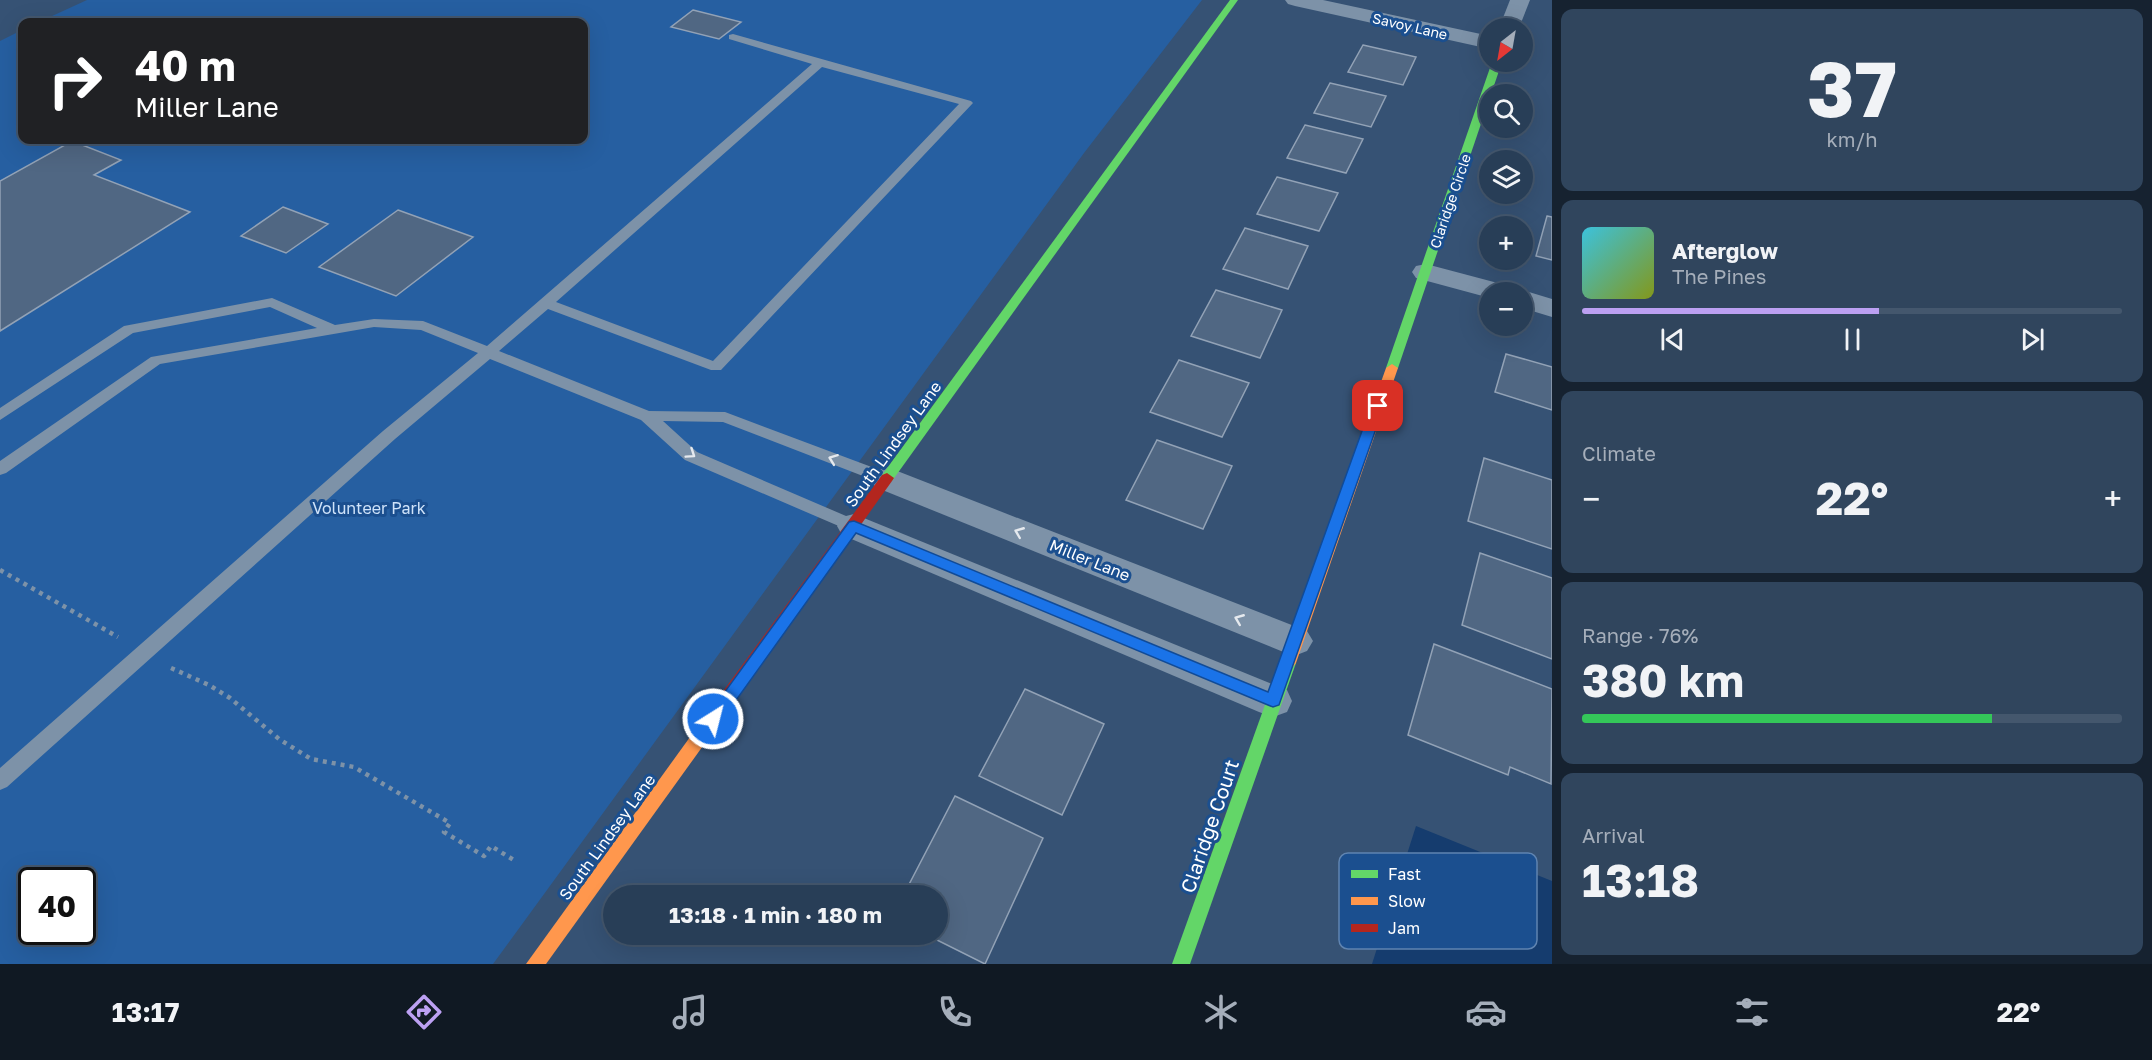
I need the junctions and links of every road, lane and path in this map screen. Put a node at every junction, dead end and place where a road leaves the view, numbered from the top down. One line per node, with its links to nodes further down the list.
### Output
1 (1234, 0): 19 (street, South Lindsey Lane)
2 (1295, 0): 6 (street, Savoy Lane)
3 (1520, 0): 4 (street)
4 (1513, 18)
5 (733, 37): 7 (lane)
6 (1479, 41)
7 (820, 63): 12 (lane); 12 (lane)
8 (1494, 72): 9 (street, Claridge Circle)
9 (1426, 272): 10 (street); 22 (street, Claridge Circle)
10 (1479, 287)
11 (1533, 302): 13 (street)
12 (546, 303): 15 (lane)
13 (1552, 308)
14 (333, 330): 15 (lane); 16 (lane); 18 (lane)
15 (489, 352): 17 (lane); 23 (lane)
16 (0, 416)
17 (647, 416): 19 (lane, one-way to 17); 20 (lane, one-way to 20)
18 (0, 469)
19 (887, 480): 20 (street, South Lindsey Lane); 22 (street, Miller Lane, one-way to 19)
20 (854, 526): 24 (street); 27 (street, South Lindsey Lane)
21 (0, 570): 23 (path)
22 (1294, 641): 24 (street, Claridge Circle)
23 (144, 652): 25 (lane); 26 (path)
24 (1273, 700): 28 (street, Claridge Court)
25 (0, 781)
26 (517, 862)
27 (535, 964)
28 (1181, 964)

